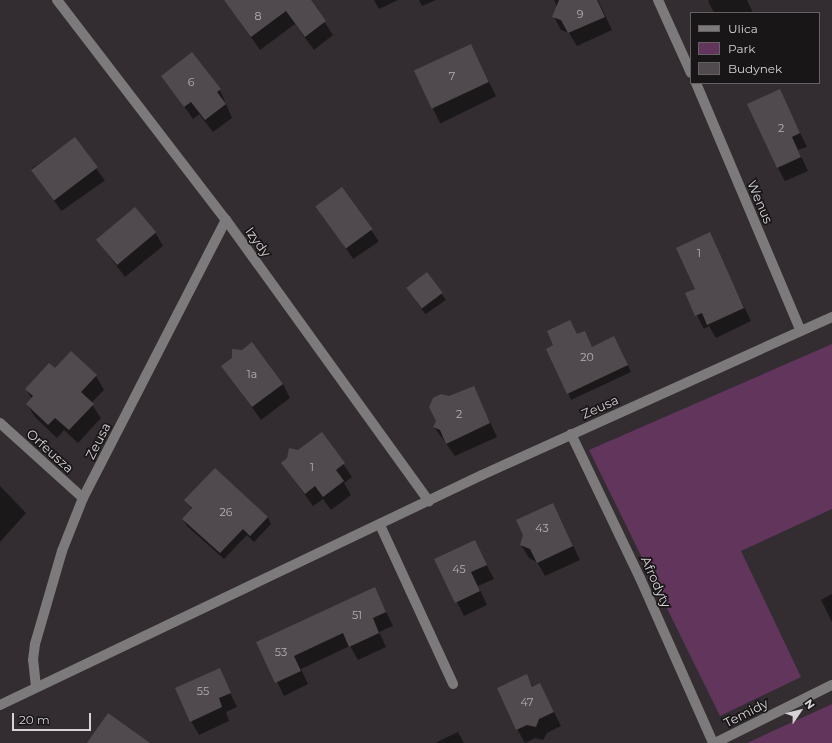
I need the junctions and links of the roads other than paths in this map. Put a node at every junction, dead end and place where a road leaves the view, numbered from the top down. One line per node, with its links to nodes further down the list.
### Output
1 (658, 0): 3 (street)
2 (60, 1): 5 (street, Izydy)
3 (690, 71)
4 (696, 84): 7 (street, Wenus)
5 (226, 220): 10 (street, Zeusa); 11 (street, Izydy)
6 (832, 317): 7 (street, Zeusa)
7 (801, 331): 9 (street, Zeusa)
8 (0, 423): 10 (street, Orfeusza)
9 (571, 434): 11 (street, Zeusa); 17 (street, Afrodyty)
10 (83, 498): 15 (street, Zeusa)
11 (429, 501): 12 (street, Zeusa)
12 (380, 525): 13 (street); 15 (street, Zeusa)
13 (453, 684)
14 (832, 685): 17 (street, Temidy)
15 (36, 687): 16 (street, Zeusa)
16 (0, 705)
17 (714, 743)

